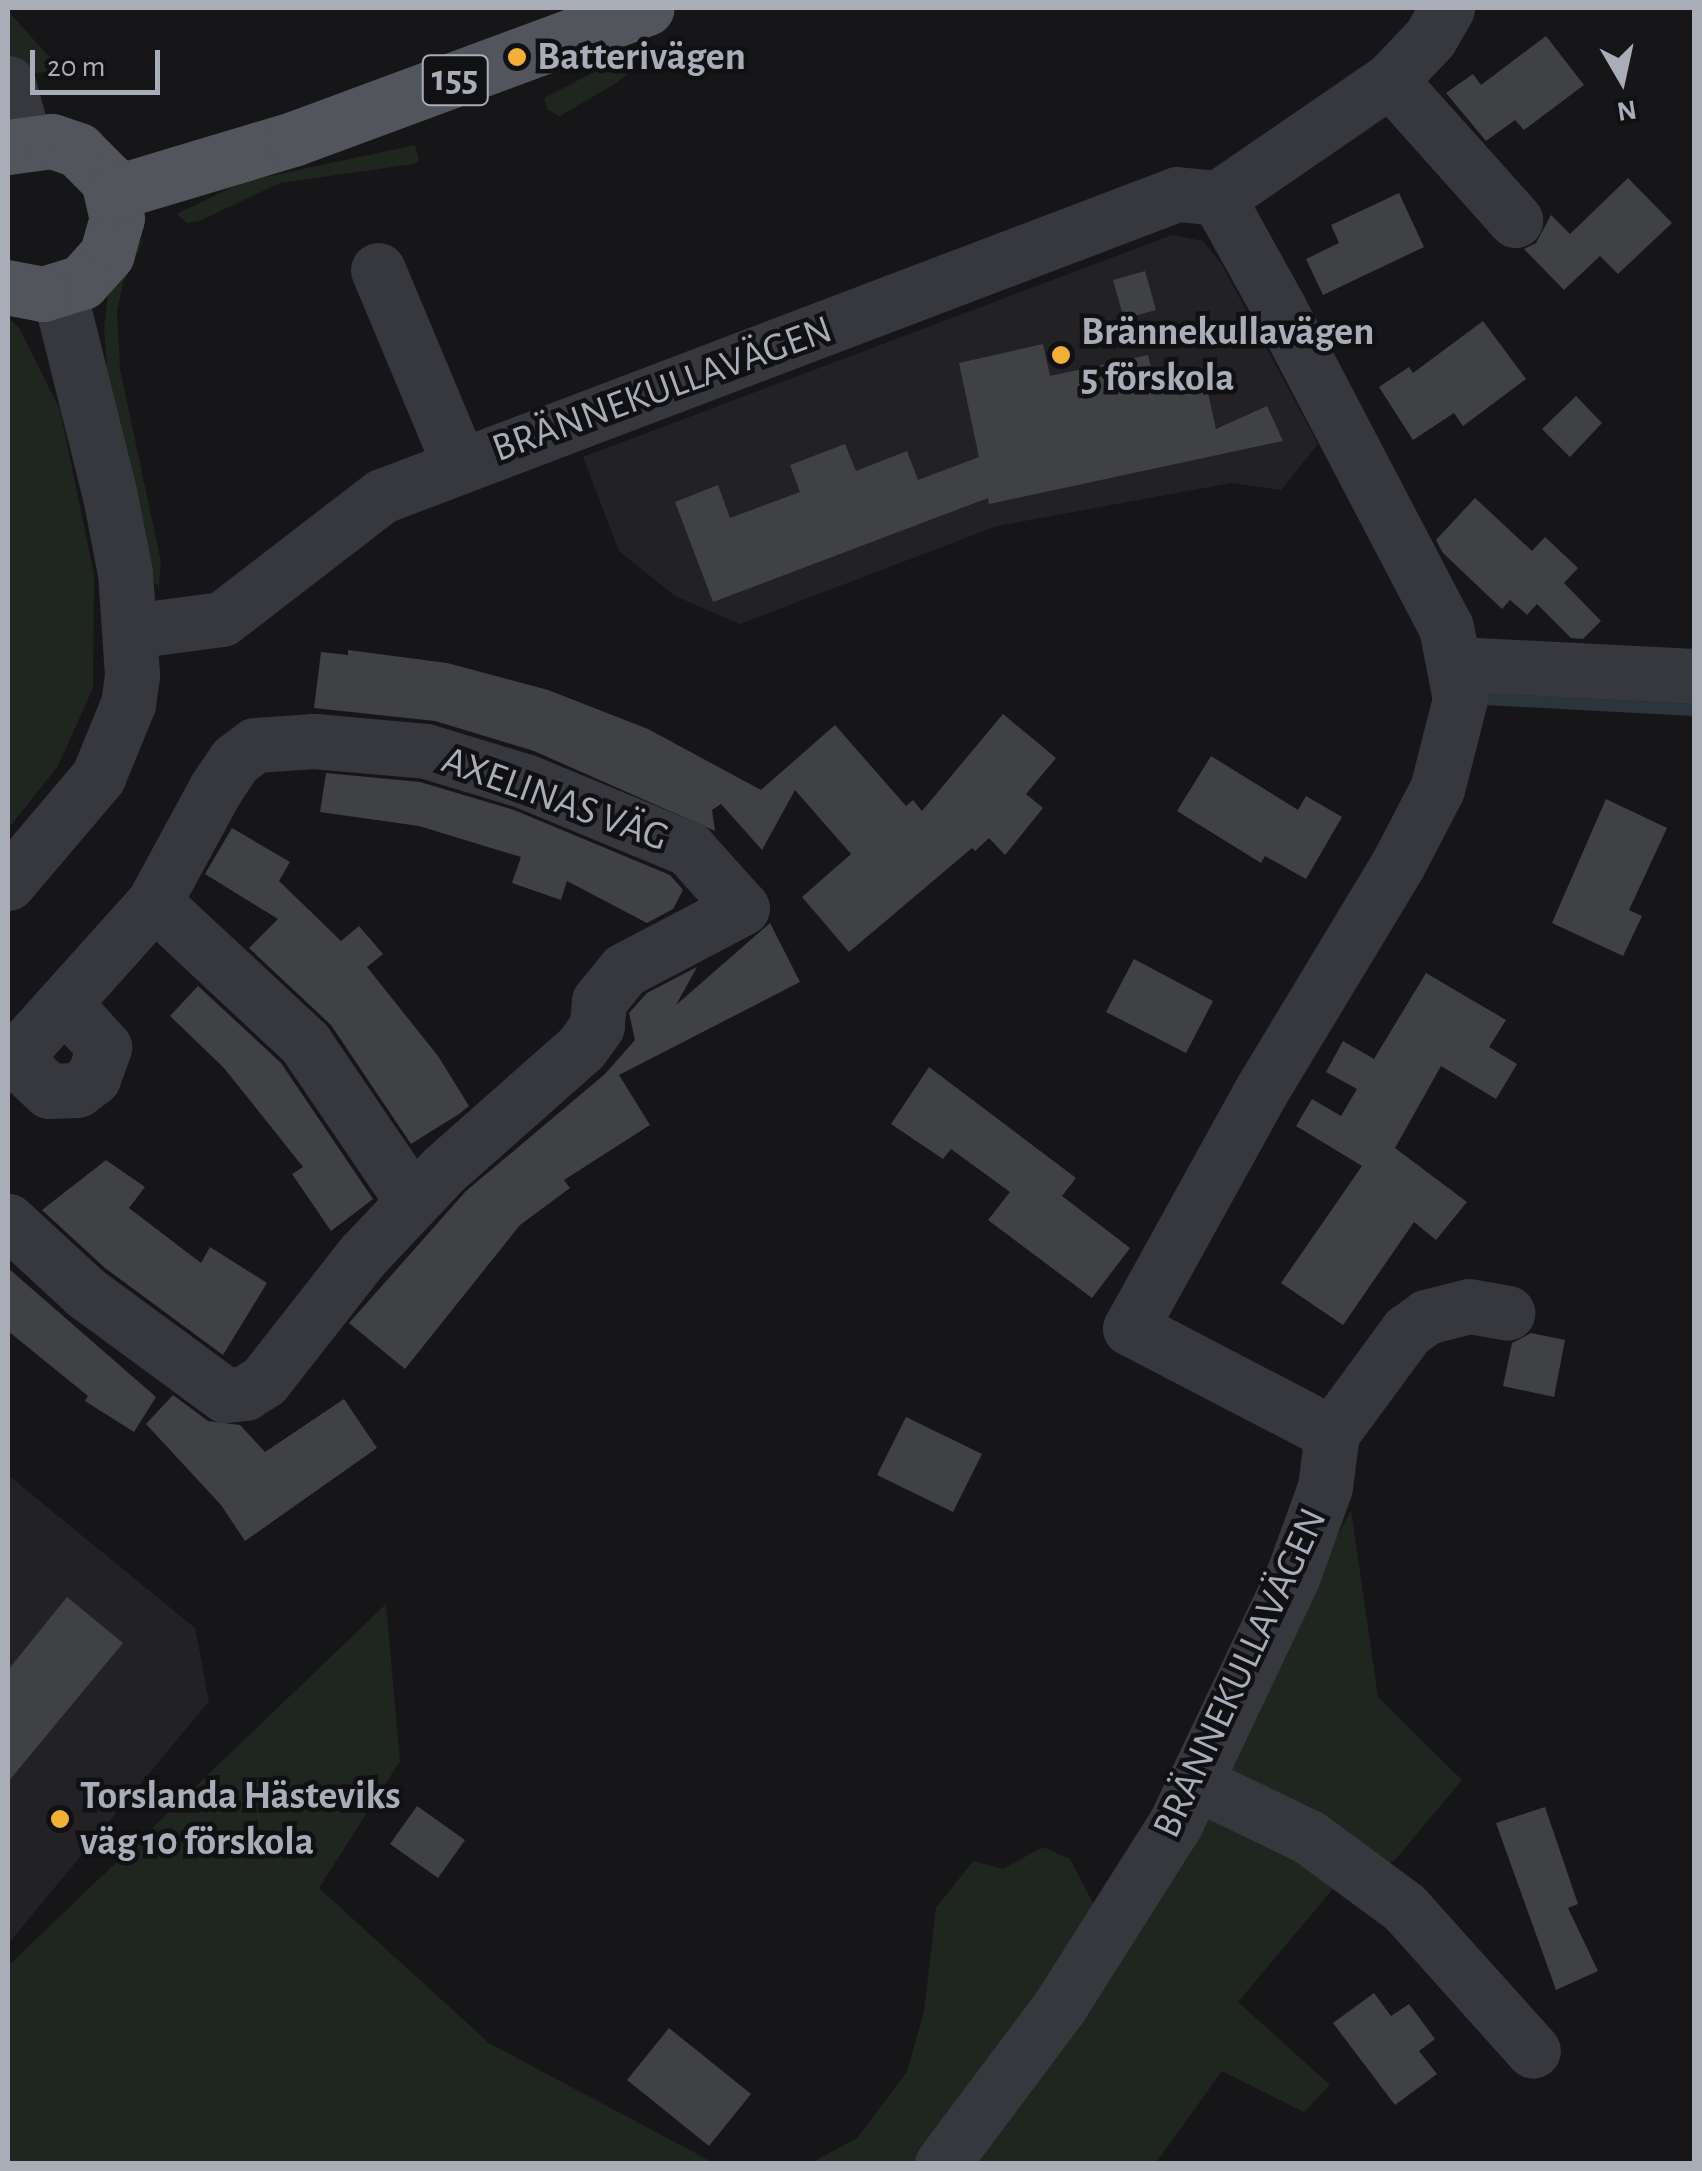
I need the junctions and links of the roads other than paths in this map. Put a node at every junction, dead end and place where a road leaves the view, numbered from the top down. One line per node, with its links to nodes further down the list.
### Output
1 (647, 8): 6 (main road, 155)
2 (1447, 8): 3 (street)
3 (1390, 80): 7 (street); 8 (street)
4 (8, 83): 5 (street)
5 (16, 144): 6 (main road)
6 (113, 193): 10 (main road)
7 (1218, 198): 11 (street, BRÄNNEKULLAVÄGEN); 13 (street)
8 (1515, 220)
9 (378, 270): 11 (street)
10 (33, 290): 12 (street)
11 (459, 464): 12 (street, BRÄNNEKULLAVÄGEN)
12 (132, 631): 15 (street)
13 (1458, 664): 14 (street); 21 (street)
14 (1694, 676)
15 (8, 883)
16 (154, 902): 17 (street, AXELINAS VÄG); 18 (street); 18 (street, AXELINAS VÄG)
17 (27, 1030)
18 (412, 1202): 19 (street, AXELINAS VÄG)
19 (8, 1221)
20 (1506, 1314): 21 (street)
21 (1332, 1433): 22 (street, BRÄNNEKULLAVÄGEN)
22 (1196, 1782): 23 (street); 24 (street, BRÄNNEKULLAVÄGEN)
23 (1533, 2050)
24 (942, 2164)

